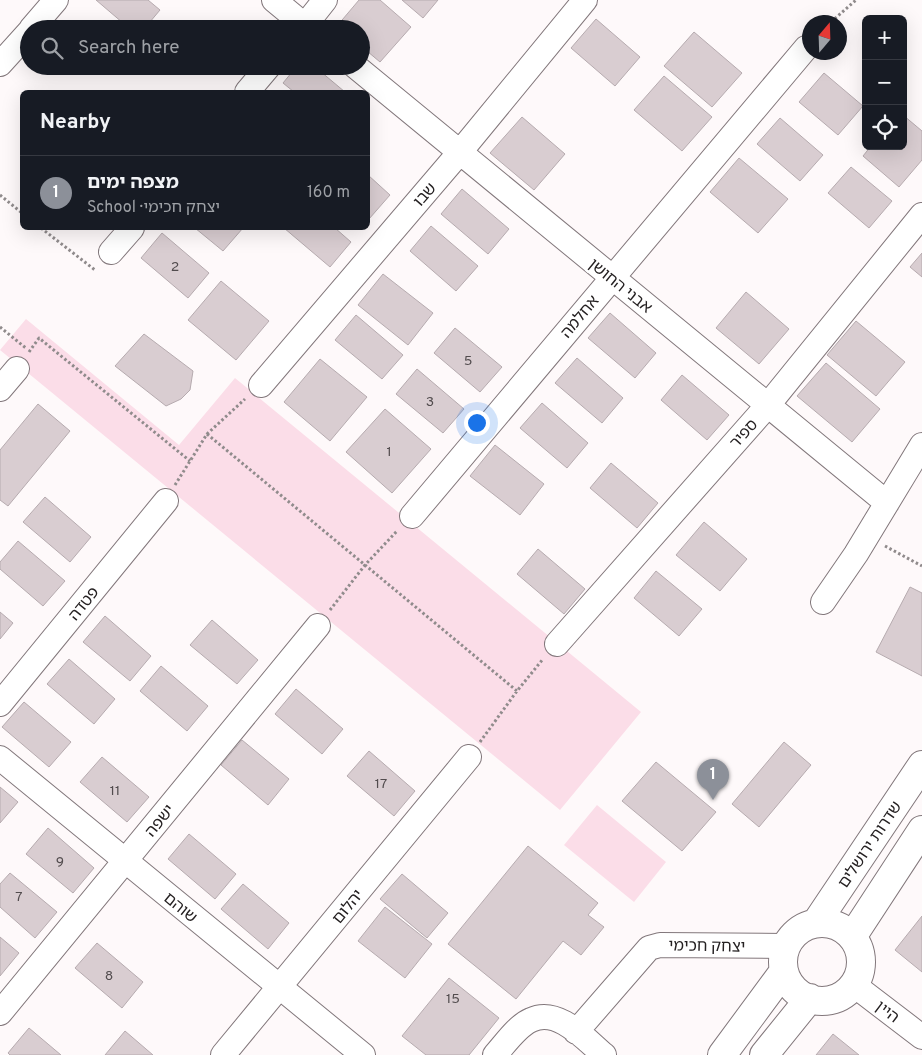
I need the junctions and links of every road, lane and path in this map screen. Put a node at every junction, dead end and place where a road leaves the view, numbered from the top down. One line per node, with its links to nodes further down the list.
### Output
1 (56, 0): 7 (street)
2 (274, 0): 8 (street)
3 (325, 0): 9 (street)
4 (585, 0): 16 (street, שבו)
5 (856, 0): 6 (path)
6 (839, 15)
7 (39, 20)
8 (296, 20)
9 (311, 20)
10 (20, 42): 12 (street)
11 (802, 53): 24 (street, אחלמה)
12 (0, 64)
13 (262, 75): 15 (street)
14 (366, 75): 16 (street, אבני החושן)
15 (249, 90)
16 (460, 152): 24 (street, אבני החושן); 28 (street, שבו)
17 (0, 195): 18 (path)
18 (20, 211)
19 (922, 215): 30 (street, ספיר)
20 (44, 230): 23 (path)
21 (130, 230): 22 (street)
22 (111, 252)
23 (95, 270)
24 (612, 277): 30 (street, אבני החושן); 36 (street, אחלמה)
25 (0, 327): 27 (path)
26 (39, 338): 33 (path)
27 (23, 360): 29 (street)
28 (261, 385): 31 (path)
29 (0, 389)
30 (768, 405): 35 (street, אבני החושן); 42 (street, ספיר)
31 (207, 434): 33 (path); 38 (path)
32 (922, 445): 35 (street)
33 (190, 461): 34 (path)
34 (166, 501): 44 (street, פטדה)
35 (887, 503): 37 (street)
36 (412, 516): 38 (path)
37 (866, 536): 39 (path); 40 (street)
38 (365, 565): 41 (path); 43 (path)
39 (922, 566)
40 (823, 602)
41 (318, 626): 49 (street, ישפה)
42 (557, 644): 43 (path)
43 (517, 691): 45 (path)
44 (0, 704)
45 (470, 757): 54 (street, יהלום)
46 (0, 758): 49 (street, שוהם)
47 (922, 765): 50 (main road, שדרות ירושלים)
48 (922, 830): 51 (main road)
49 (125, 861): 54 (street, שוהם); 56 (street, ישפה)
50 (816, 923): 51 (main road); 52 (main road)
51 (852, 937): 53 (main road)
52 (786, 958): 55 (main road); 57 (street, יצחק חכימי); 63 (main road)
53 (854, 985): 55 (main road); 58 (street, היין)
54 (280, 987): 59 (street, יהלום); 60 (street, שוהם)
55 (810, 998): 64 (main road)
56 (0, 1013)
57 (576, 1032): 61 (street); 62 (street)
58 (922, 1037)
59 (223, 1055)
60 (363, 1055)
61 (495, 1055)
62 (604, 1055)
63 (722, 1055)
64 (764, 1055)

